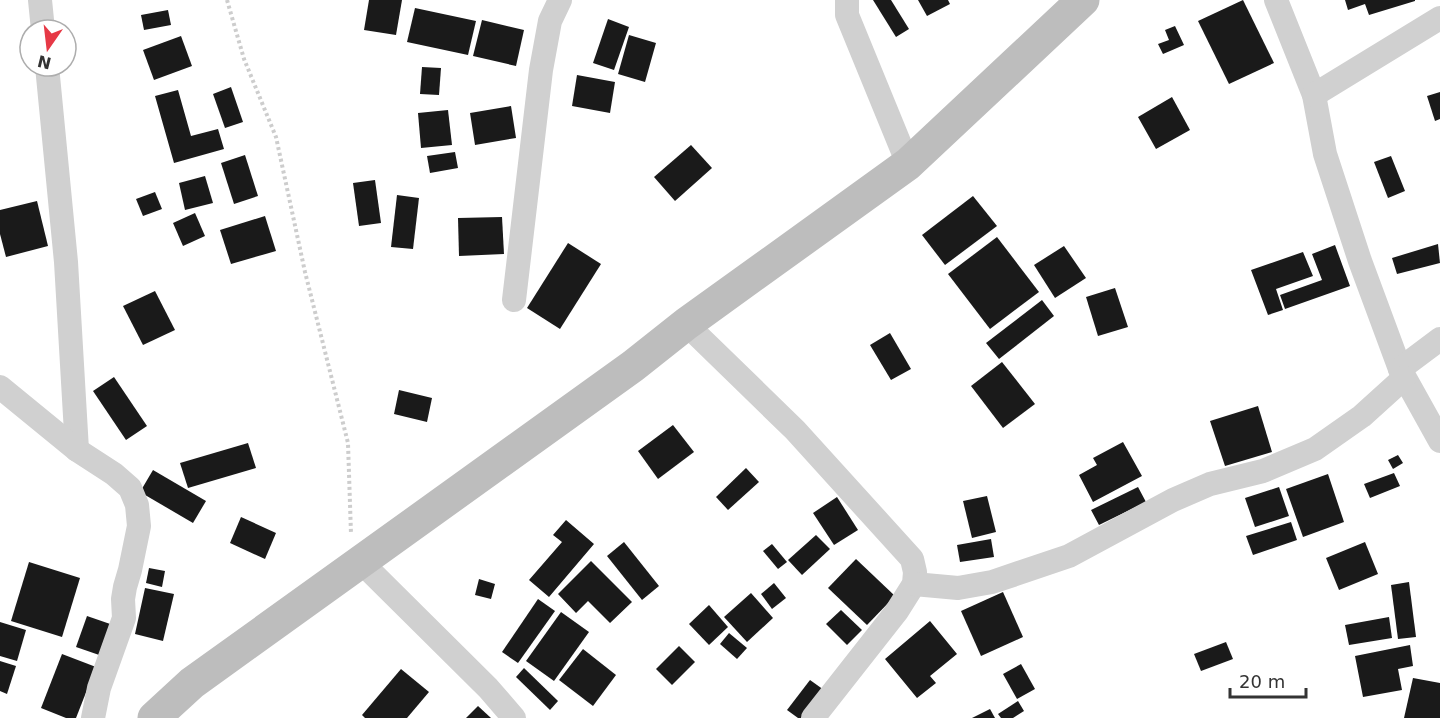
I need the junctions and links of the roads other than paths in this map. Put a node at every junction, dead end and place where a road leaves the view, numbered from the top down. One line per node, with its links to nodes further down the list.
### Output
1 (40, 0): 6 (street)
2 (560, 0): 11 (street)
3 (847, 0): 10 (street)
4 (1083, 0): 10 (main road)
5 (1276, 0): 9 (street)
6 (42, 18)
7 (1440, 18): 9 (street)
8 (48, 78): 17 (street)
9 (1314, 95): 14 (street)
10 (908, 164): 12 (main road)
11 (514, 300)
12 (686, 324): 18 (main road); 19 (street)
13 (1440, 339): 14 (street)
14 (1402, 374): 16 (street); 19 (street)
15 (0, 387): 17 (street)
16 (1440, 441)
17 (77, 450): 20 (street)
18 (357, 565): 21 (main road); 22 (street)
19 (914, 584): 23 (street)
20 (93, 718)
21 (154, 718)
22 (514, 718)
23 (813, 718)

